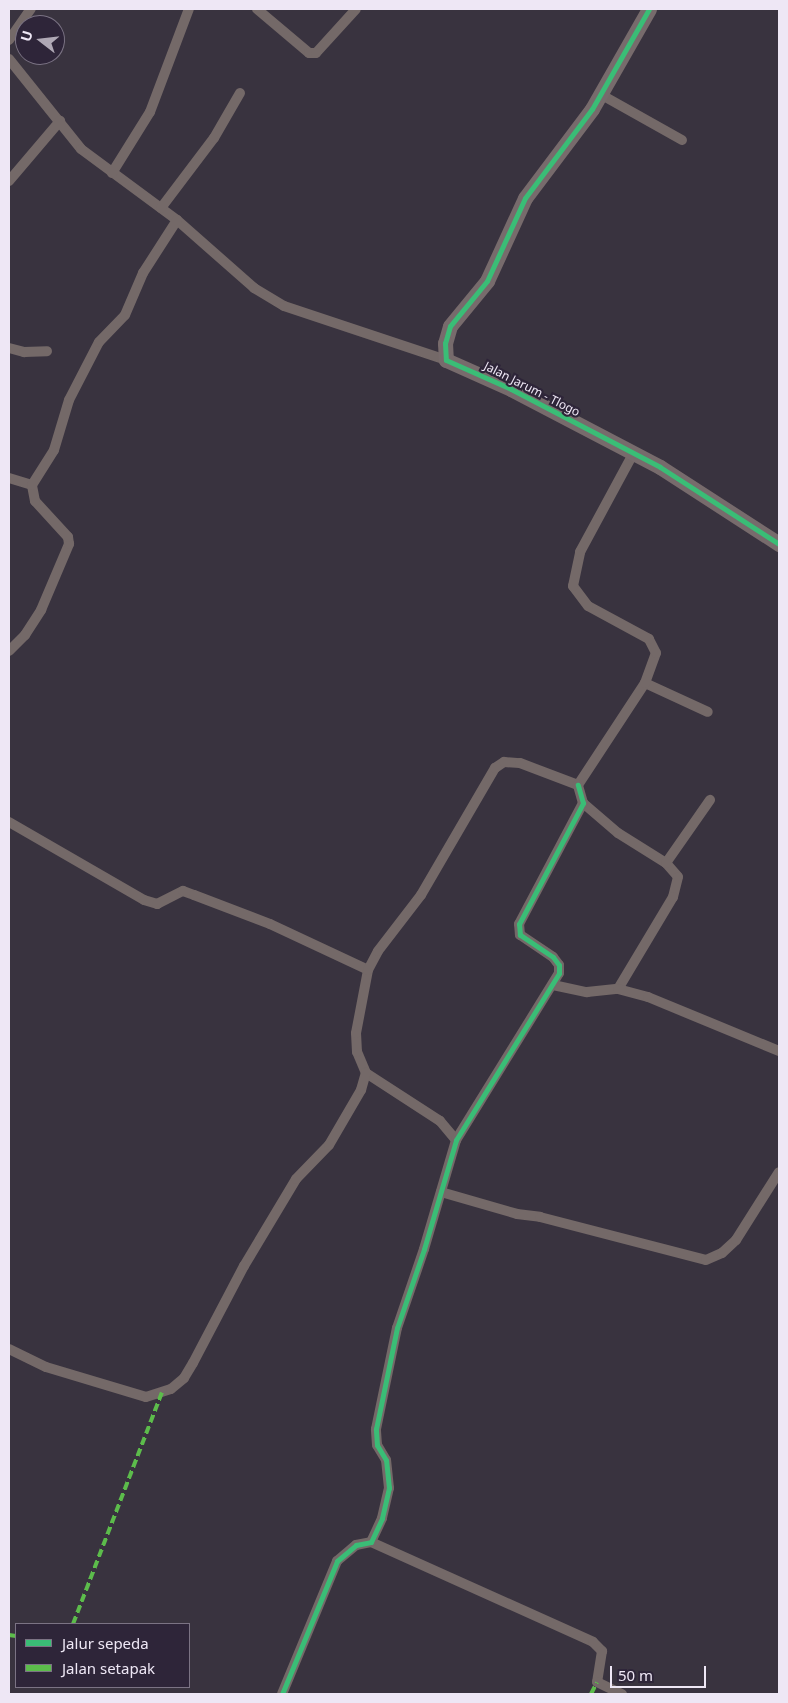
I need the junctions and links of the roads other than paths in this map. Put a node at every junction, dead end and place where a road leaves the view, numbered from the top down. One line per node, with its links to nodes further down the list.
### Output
1 (30, 9): 6 (street)
2 (189, 9): 12 (street)
3 (257, 9): 4 (street)
4 (356, 9)
5 (649, 9): 9 (street)
6 (9, 40)
7 (9, 59): 10 (street)
8 (240, 92): 14 (street)
9 (600, 94): 11 (street); 18 (street)
10 (60, 120): 12 (street); 13 (street)
11 (682, 140)
12 (112, 173): 14 (street)
13 (9, 180)
14 (161, 208): 15 (street)
15 (176, 220): 18 (street); 21 (street)
16 (9, 348): 17 (street)
17 (47, 351)
18 (446, 360): 19 (street, Jalan Jarum - Tlogo)
19 (634, 454): 22 (street, Jalan Jarum - Tlogo); 24 (street)
20 (9, 478): 21 (street)
21 (32, 485): 23 (street)
22 (779, 544)
23 (9, 650)
24 (644, 683): 25 (street); 26 (street)
25 (708, 712)
26 (578, 785): 28 (street); 31 (street)
27 (710, 800): 30 (street)
28 (583, 803): 30 (street); 32 (street)
29 (9, 822): 31 (street)
30 (666, 863): 33 (street)
31 (368, 970): 35 (street)
32 (553, 986): 33 (street); 36 (street)
33 (618, 989): 34 (street)
34 (779, 1052)
35 (366, 1073): 36 (street); 39 (street)
36 (456, 1140): 38 (street)
37 (779, 1172): 38 (street)
38 (440, 1192): 40 (street)
39 (9, 1349)
40 (371, 1542): 41 (street); 42 (street)
41 (282, 1694)
42 (622, 1694)

